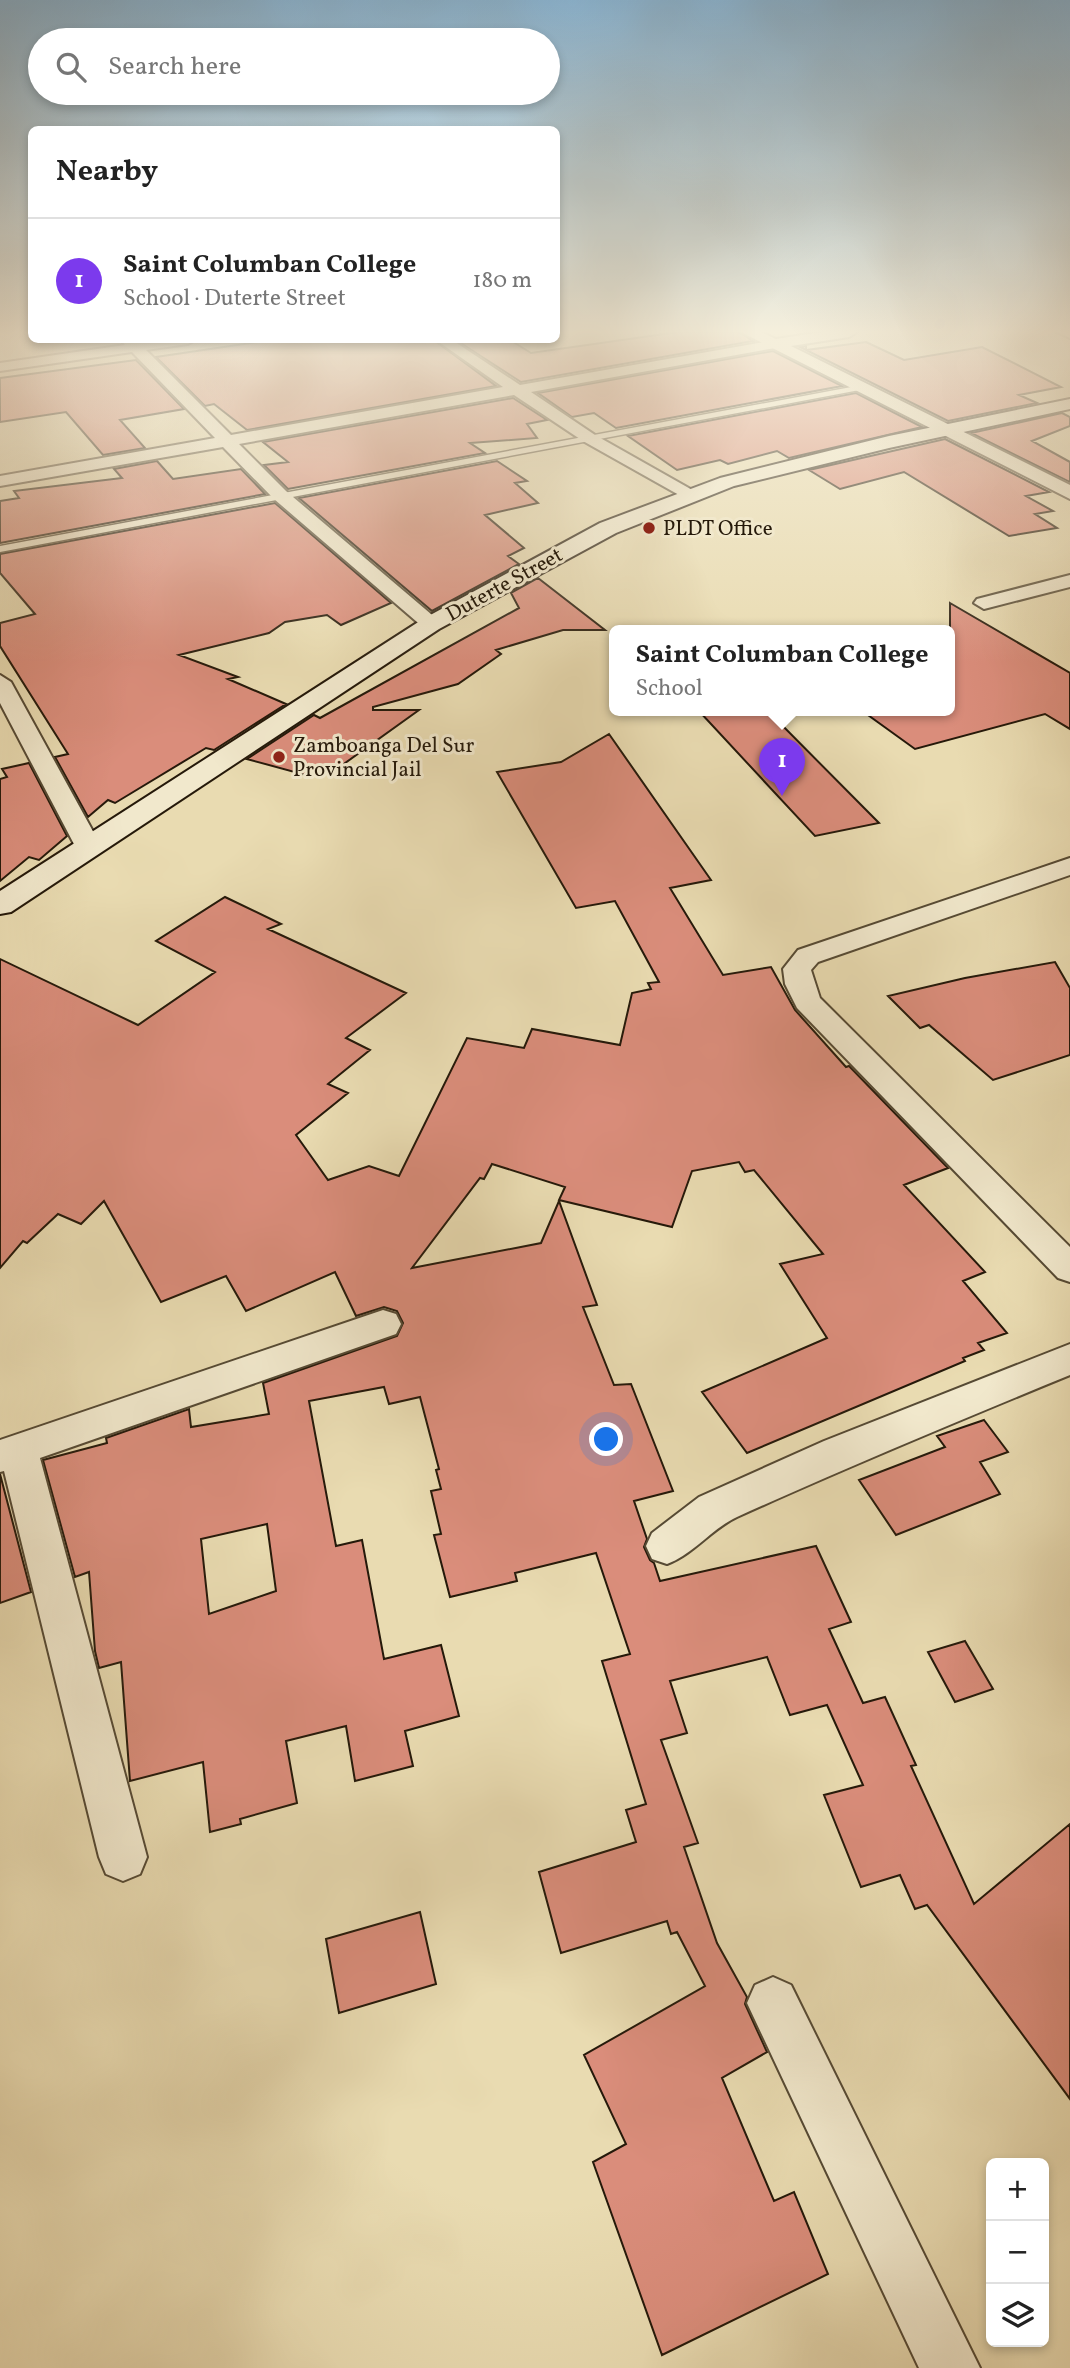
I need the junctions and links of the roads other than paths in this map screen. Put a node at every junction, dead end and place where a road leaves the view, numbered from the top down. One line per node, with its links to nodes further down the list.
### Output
1 (227, 442): 9 (street)
2 (224, 443): 7 (street)
3 (565, 443): 9 (lane)
4 (597, 443): 10 (street)
5 (889, 443): 10 (main road, Duterte Street)
6 (972, 443): 8 (main road)
7 (0, 481)
8 (1067, 489)
9 (280, 495): 11 (lane); 14 (street)
10 (688, 495): 14 (main road, Duterte Street)
11 (0, 549)
12 (1070, 581): 13 (street)
13 (984, 603)
14 (431, 624): 16 (main road, Duterte Street)
15 (0, 682): 16 (street)
16 (88, 846): 18 (main road, Duterte Street)
17 (1070, 866): 19 (street)
18 (0, 905)
19 (1070, 1269)
20 (383, 1324): 22 (street)
21 (1070, 1359): 23 (street)
22 (9, 1453): 24 (street)
23 (667, 1546)
24 (123, 1857)
25 (773, 2003): 26 (street)
26 (950, 2368)

